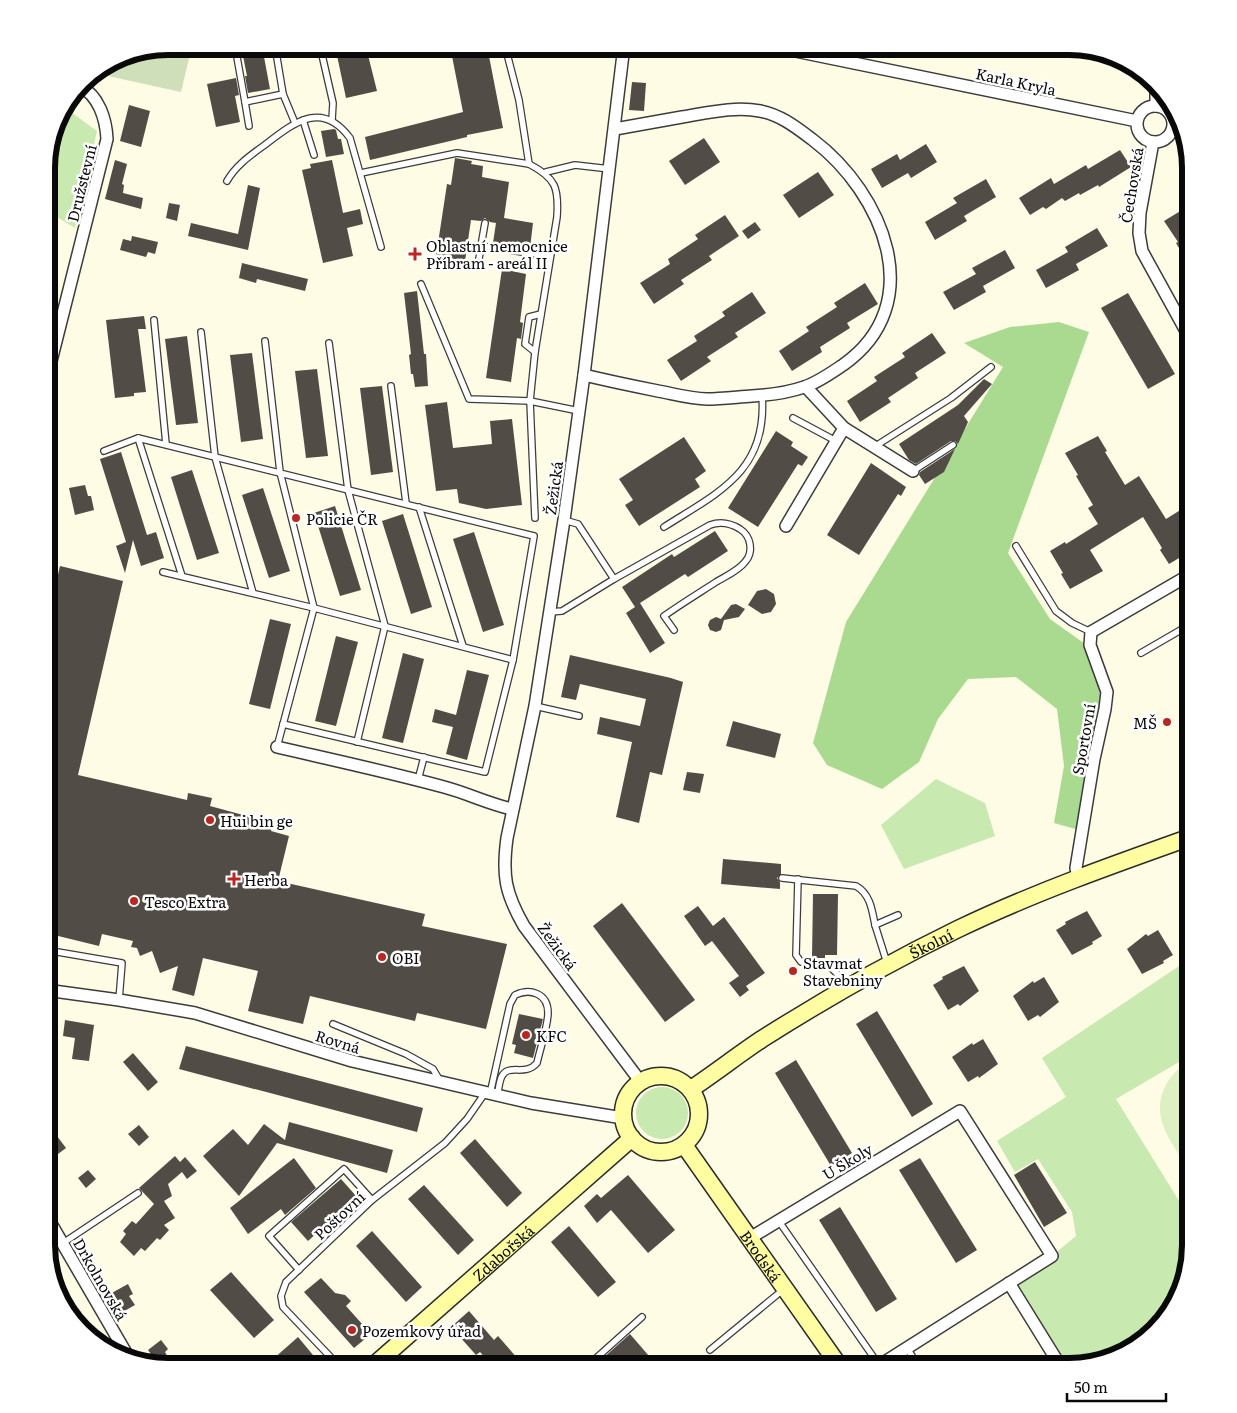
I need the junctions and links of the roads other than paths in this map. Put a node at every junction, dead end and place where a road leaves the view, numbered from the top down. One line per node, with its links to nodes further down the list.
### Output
1 (237, 55): 10 (lane)
2 (276, 55): 8 (lane)
3 (322, 55): 14 (lane)
4 (507, 55): 22 (lane)
5 (623, 55): 19 (street, Žežická)
6 (815, 55): 15 (street, Karla Kryla)
7 (86, 90): 39 (street, Družstevní)
8 (283, 94): 10 (lane); 16 (lane)
9 (1156, 96): 11 (street)
10 (245, 102): 17 (lane)
11 (1156, 106): 12 (street); 15 (street)
12 (1166, 109)
13 (303, 120): 14 (lane); 16 (lane); 21 (lane)
14 (332, 120): 25 (lane)
15 (1137, 121): 20 (street)
16 (295, 123): 26 (lane)
17 (249, 126)
18 (1175, 128): 20 (street)
19 (615, 129): 23 (street, Žežická); 44 (street)
20 (1153, 142): 35 (street, Čechovská)
21 (314, 155)
22 (529, 164): 24 (lane); 25 (lane)
23 (610, 169): 24 (lane); 42 (street, Žežická)
24 (546, 172): 30 (lane, Žežická)
25 (361, 173): 29 (lane)
26 (227, 181)
27 (485, 223): 28 (lane)
28 (481, 246): 30 (lane); 31 (lane)
29 (381, 247)
30 (550, 256): 33 (lane, Žežická)
31 (478, 265)
32 (421, 284): 46 (lane)
33 (541, 314): 40 (lane, Žežická); 40 (lane)
34 (154, 320): 52 (lane)
35 (1182, 324)
36 (201, 332): 56 (lane)
37 (265, 341): 58 (lane)
38 (329, 343): 59 (lane)
39 (55, 345)
40 (535, 352): 46 (lane, Žežická)
41 (991, 367): 54 (lane)
42 (584, 375): 45 (street); 47 (street, Žežická)
43 (391, 386): 60 (lane)
44 (806, 387): 45 (street); 49 (street)
45 (762, 395): 65 (lane)
46 (530, 401): 47 (lane); 62 (lane, Žežická)
47 (579, 411): 63 (street, Žežická)
48 (793, 418): 51 (lane)
49 (844, 428): 51 (street); 54 (street)
50 (138, 438): 52 (lane); 55 (lane); 68 (lane)
51 (836, 441): 64 (street)
52 (166, 444): 56 (lane)
53 (953, 445): 57 (lane)
54 (874, 447): 57 (street)
55 (104, 451)
56 (215, 457): 58 (lane); 71 (lane)
57 (913, 471)
58 (280, 472): 59 (lane); 72 (lane)
59 (348, 490): 60 (lane); 74 (lane)
60 (406, 504): 61 (lane)
61 (420, 507): 78 (lane); 80 (lane)
62 (535, 518)
63 (564, 520): 69 (lane); 73 (street, Žežická)
64 (786, 526)
65 (664, 527)
66 (1016, 546): 77 (lane)
67 (163, 572): 68 (lane)
68 (182, 576): 71 (lane)
69 (614, 578): 73 (lane); 76 (lane)
70 (1182, 579): 77 (street)
71 (253, 592): 72 (lane)
72 (314, 608): 74 (lane); 83 (lane)
73 (550, 612): 81 (street, Žežická)
74 (385, 626): 78 (lane); 84 (lane)
75 (1182, 629): 79 (lane)
76 (674, 630)
77 (1091, 632): 91 (street, Sportovní)
78 (463, 646): 80 (lane)
79 (1141, 653)
80 (513, 660): 86 (lane)
81 (535, 706): 82 (lane); 88 (street, Žežická)
82 (579, 716)
83 (283, 724): 84 (lane); 85 (lane)
84 (357, 742): 86 (lane)
85 (277, 746): 87 (street)
86 (424, 757): 87 (lane)
87 (418, 780): 88 (street)
88 (512, 809): 101 (street, Žežická)
89 (1182, 840): 91 (street, Školní)
90 (782, 878): 92 (lane)
91 (1078, 878): 96 (street, Školní)
92 (798, 879): 94 (lane); 97 (lane)
93 (898, 915): 94 (lane)
94 (875, 925): 96 (lane)
95 (55, 952): 99 (lane)
96 (887, 965): 97 (street, Školní)
97 (847, 987): 103 (street, Školní)
98 (55, 991): 99 (street, Rovná)
99 (119, 1000): 102 (street, Rovná)
100 (333, 1024): 102 (lane)
101 (640, 1081): 103 (street); 105 (street)
102 (442, 1082): 104 (street, Rovná)
103 (691, 1089): 107 (street)
104 (491, 1094): 104 (lane); 105 (street, Rovná); 109 (lane, Poštovní)
105 (623, 1118): 106 (street)
106 (632, 1138): 107 (street); 122 (street, Zdabořská)
107 (684, 1144): 112 (street, Brodská)
108 (138, 1193): 113 (lane)
109 (372, 1200): 114 (lane, Poštovní); 114 (lane)
110 (778, 1220): 112 (street, U Školy); 115 (street, U Školy); 125 (lane)
111 (55, 1230): 113 (street, Drkolnovská)
112 (750, 1238): 116 (street, Brodská)
113 (63, 1243): 118 (street, Drkolnovská)
114 (299, 1270): 121 (lane, Poštovní)
115 (1009, 1283): 119 (street); 128 (street)
116 (786, 1288): 120 (lane); 124 (street, Brodská)
117 (642, 1317): 123 (lane)
118 (123, 1348)
119 (907, 1348): 126 (street); 127 (lane)
120 (710, 1350)
121 (331, 1358)
122 (382, 1358)
123 (596, 1358)
124 (834, 1358)
125 (873, 1358)
126 (891, 1358)
127 (913, 1358)
128 (1055, 1358)

